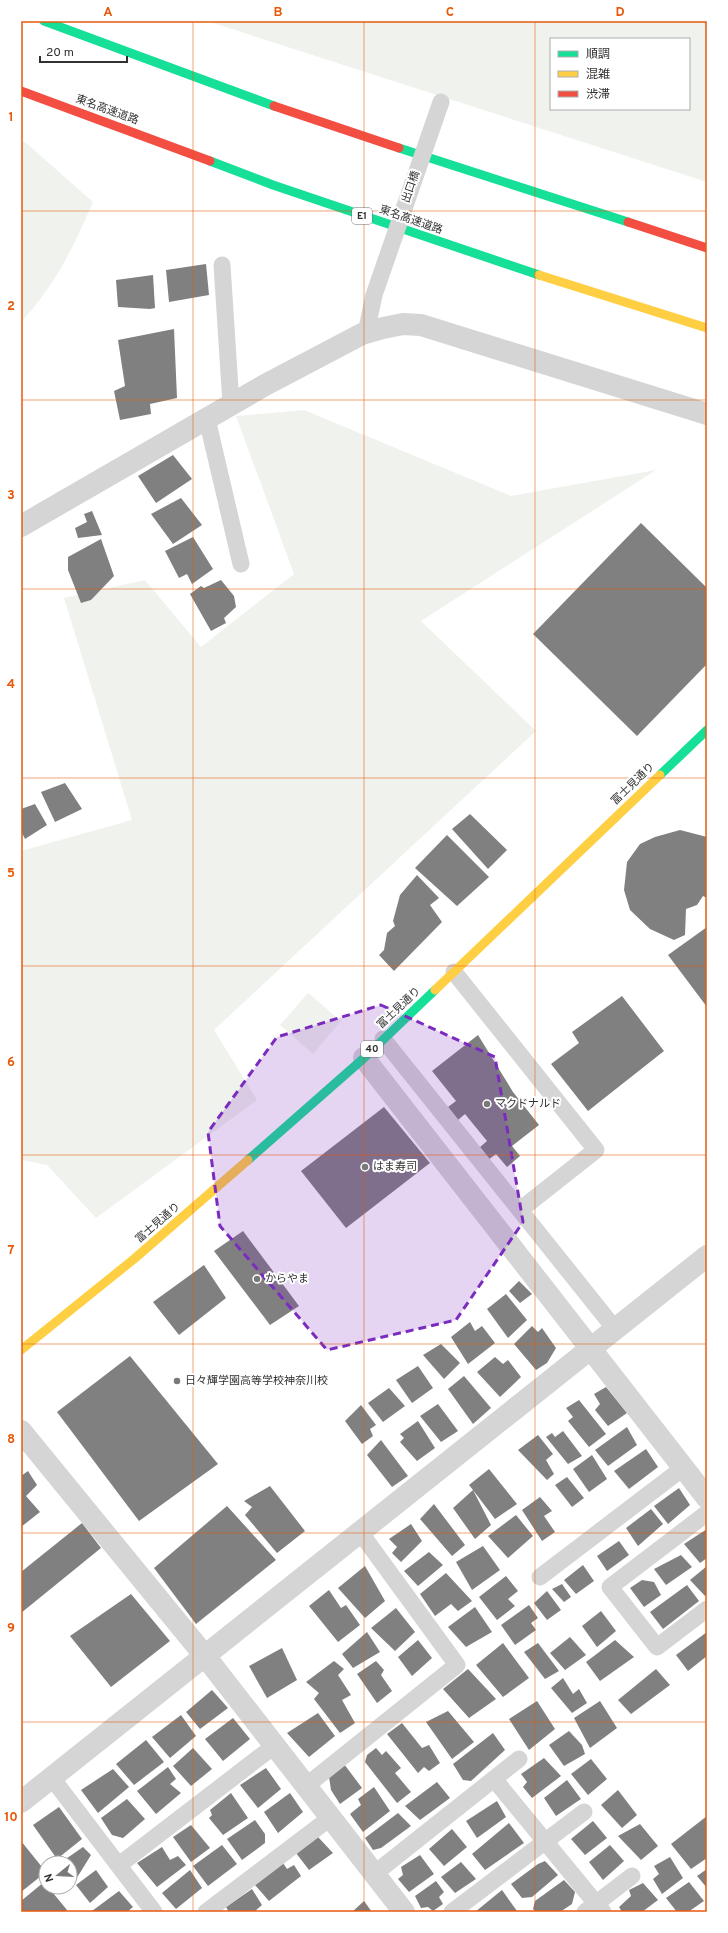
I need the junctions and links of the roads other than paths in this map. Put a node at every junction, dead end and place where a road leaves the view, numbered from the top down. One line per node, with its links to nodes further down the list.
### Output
1 (44, 21): 4 (main road)
2 (21, 91): 6 (main road, 東名高速道路 / E1)
3 (440, 102): 7 (lane, 出口橋, bridge)
4 (707, 248)
5 (222, 265): 8 (lane)
6 (707, 328)
7 (366, 333): 8 (street); 9 (street)
8 (231, 404): 10 (street)
9 (707, 414)
10 (207, 418): 11 (street); 12 (lane)
11 (21, 526)
12 (241, 564)
13 (707, 730): 14 (main road, 富士見通り / 40)
14 (454, 972): 15 (main road, 富士見通り / 40); 17 (lane)
15 (383, 1039): 16 (main road, 富士見通り / 40); 17 (lane)
16 (364, 1058): 20 (street); 21 (main road, 富士見通り / 40)
17 (520, 1210): 19 (lane)
18 (707, 1256): 19 (street)
19 (615, 1328): 20 (street)
20 (590, 1349): 23 (street); 26 (street)
21 (21, 1350)
22 (21, 1431): 29 (street)
23 (683, 1468): 24 (street); 27 (lane)
24 (707, 1498)
25 (707, 1513): 28 (lane)
26 (360, 1532): 29 (street); 34 (lane)
27 (540, 1578)
28 (707, 1609)
29 (204, 1656): 30 (street); 32 (street)
30 (274, 1746): 34 (street); 39 (lane)
31 (519, 1759): 33 (lane)
32 (52, 1778): 35 (street); 39 (lane)
33 (494, 1779): 38 (lane); 40 (lane)
34 (306, 1786): 37 (street)
35 (21, 1802)
36 (584, 1812): 38 (lane)
37 (330, 1818): 40 (street); 44 (lane)
38 (545, 1842): 42 (lane); 46 (lane)
39 (119, 1865): 43 (lane)
40 (374, 1874): 45 (street)
41 (632, 1876): 42 (lane)
42 (595, 1909)
43 (154, 1912)
44 (206, 1912)
45 (404, 1912)
46 (452, 1912)

